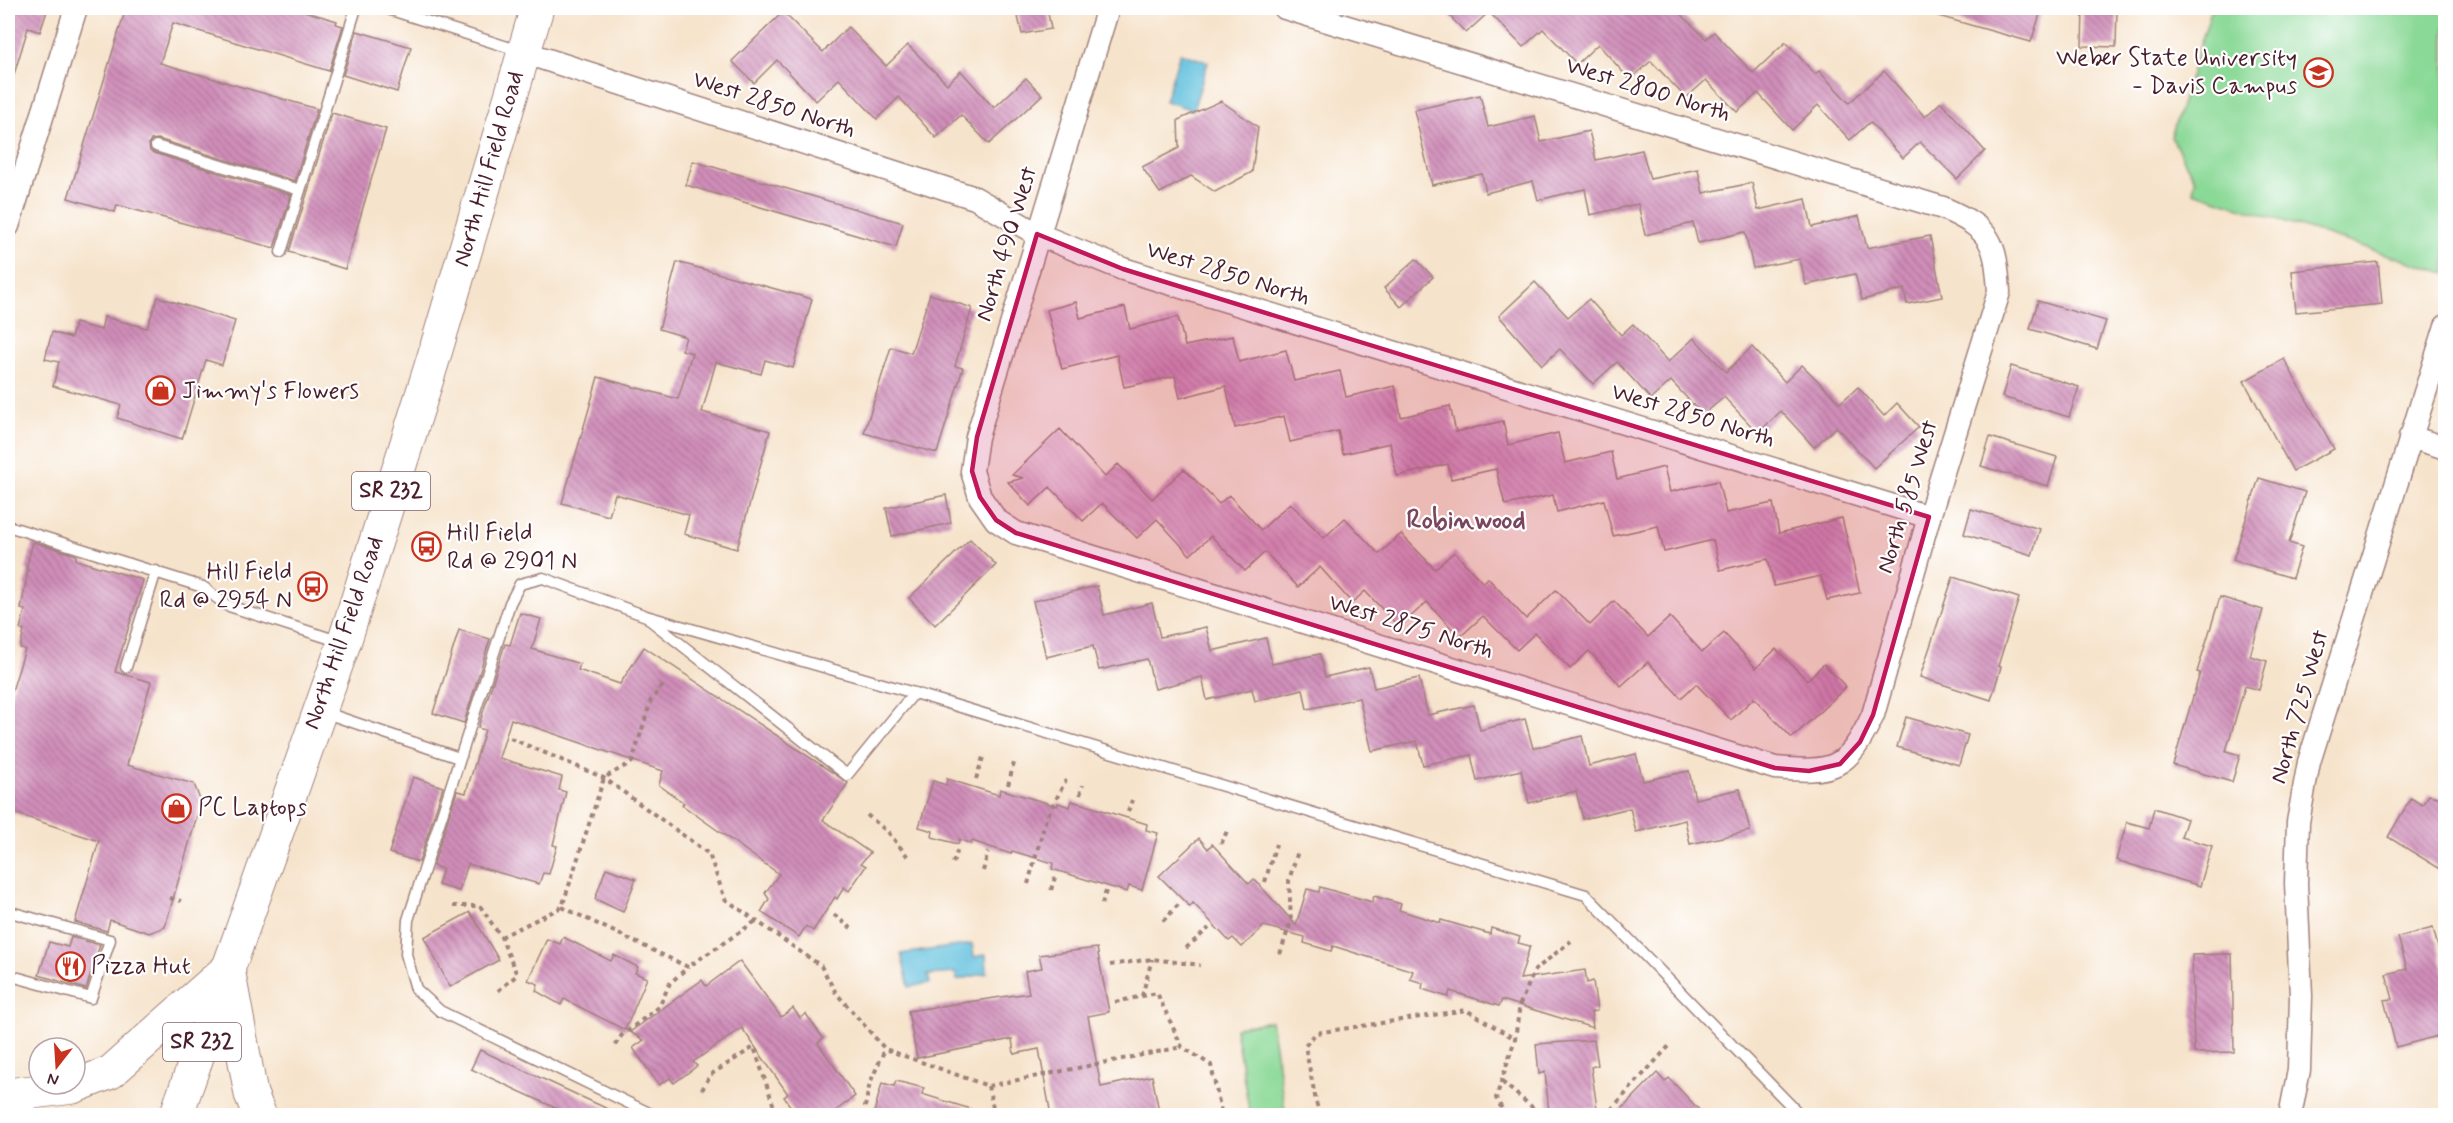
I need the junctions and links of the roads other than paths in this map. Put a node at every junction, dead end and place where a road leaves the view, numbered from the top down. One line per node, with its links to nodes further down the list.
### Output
1 (76, 8): 10 (street)
2 (356, 8): 9 (lane)
3 (385, 8): 7 (lane)
4 (537, 8): 7 (main road, North Hill Field Road / SR 232)
5 (1108, 8): 11 (street, North 490 West)
6 (1285, 8): 12 (street, West 2800 North)
7 (523, 52): 11 (street, West 2850 North); 22 (main road, North Hill Field Road / SR 232)
8 (156, 146): 9 (lane)
9 (300, 190): 13 (lane)
10 (8, 226)
11 (1037, 234): 17 (street, North 490 West); 18 (street, West 2850 North)
12 (1988, 237): 18 (street, North 585 West)
13 (281, 252)
14 (2445, 326): 15 (street, North 725 West)
15 (2410, 437): 16 (street); 36 (street, North 725 West)
16 (2445, 448)
17 (980, 497): 27 (street, West 2875 North)
18 (1929, 517): 27 (street, North 585 West)
19 (8, 526): 20 (lane)
20 (156, 571): 22 (lane); 23 (lane)
21 (646, 616): 24 (lane); 24 (lane); 26 (lane)
22 (344, 643): 25 (main road, North Hill Field Road / SR 232)
23 (126, 667)
24 (914, 693): 35 (lane)
25 (319, 711): 26 (lane); 29 (main road, North Hill Field Road / SR 232)
26 (459, 758): 34 (lane)
27 (1840, 764)
28 (14, 913): 30 (lane)
29 (228, 969): 31 (main road); 32 (main road, North Hill Field Road / SR 232); 33 (main road)
30 (8, 975)
31 (8, 1095)
32 (176, 1116)
33 (260, 1116)
34 (655, 1116)
35 (1801, 1116)
36 (2290, 1116)

